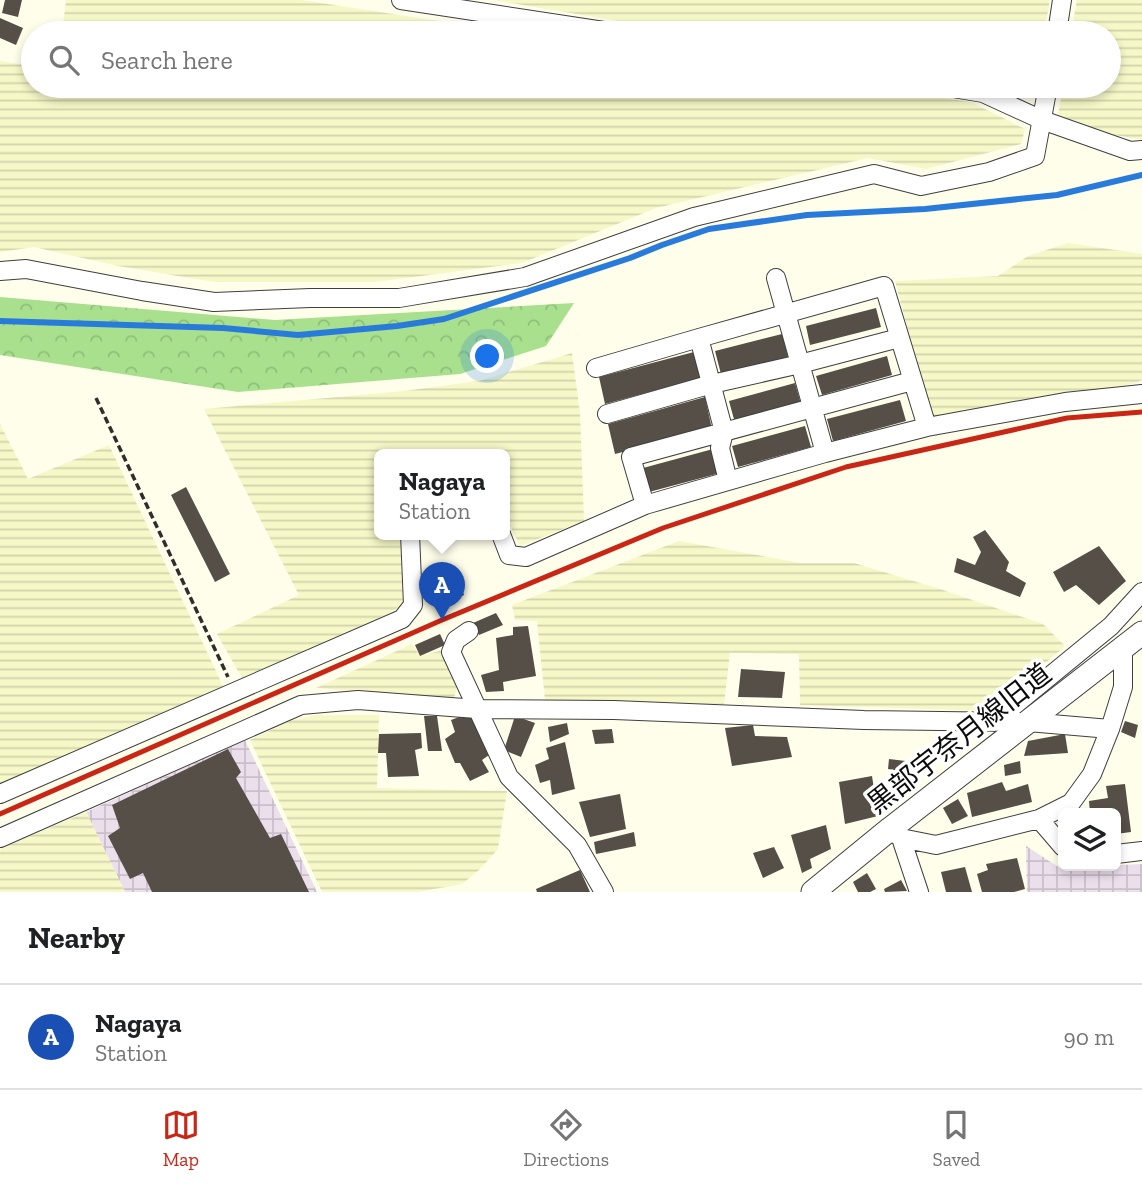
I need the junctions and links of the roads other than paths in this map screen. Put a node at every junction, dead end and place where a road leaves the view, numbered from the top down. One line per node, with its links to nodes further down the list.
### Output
1 (401, 0): 3 (street)
2 (1062, 0): 4 (street)
3 (538, 21)
4 (1058, 21)
5 (994, 98): 7 (street)
6 (1046, 98): 7 (street)
7 (1042, 120): 8 (street); 9 (street)
8 (1142, 150)
9 (0, 271)
10 (776, 278): 11 (street)
11 (785, 314): 12 (street); 13 (street); 14 (street)
12 (699, 338): 15 (street); 17 (street)
13 (899, 338): 14 (street); 16 (street)
14 (800, 364): 17 (street); 19 (street)
15 (596, 368)
16 (912, 381): 19 (street); 21 (street)
17 (712, 384): 20 (street); 22 (street)
18 (1142, 394): 21 (street)
19 (811, 409): 22 (street); 23 (street)
20 (607, 414)
21 (927, 427): 23 (street)
22 (724, 432): 24 (street); 25 (street)
23 (825, 453): 24 (street)
24 (727, 481): 25 (street)
25 (645, 505): 27 (street)
26 (410, 540): 36 (street)
27 (503, 540)
28 (1142, 592): 33 (street)
29 (469, 631): 32 (street)
30 (1142, 633): 31 (street, 黒部宇奈月線旧道)
31 (1123, 648): 34 (street, 黒部宇奈月線旧道); 35 (street)
32 (477, 709): 33 (street); 39 (street); 43 (street)
33 (994, 722): 34 (street)
34 (1028, 722): 35 (street); 38 (street, 黒部宇奈月線旧道)
35 (1110, 729): 37 (street)
36 (0, 794)
37 (1039, 819): 38 (street); 40 (street)
38 (896, 834): 44 (street, 黒部宇奈月線旧道); 45 (street)
39 (0, 838)
40 (1058, 841)
41 (1142, 852): 42 (street)
42 (1121, 853)
43 (604, 892)
44 (813, 892)
45 (919, 892)

